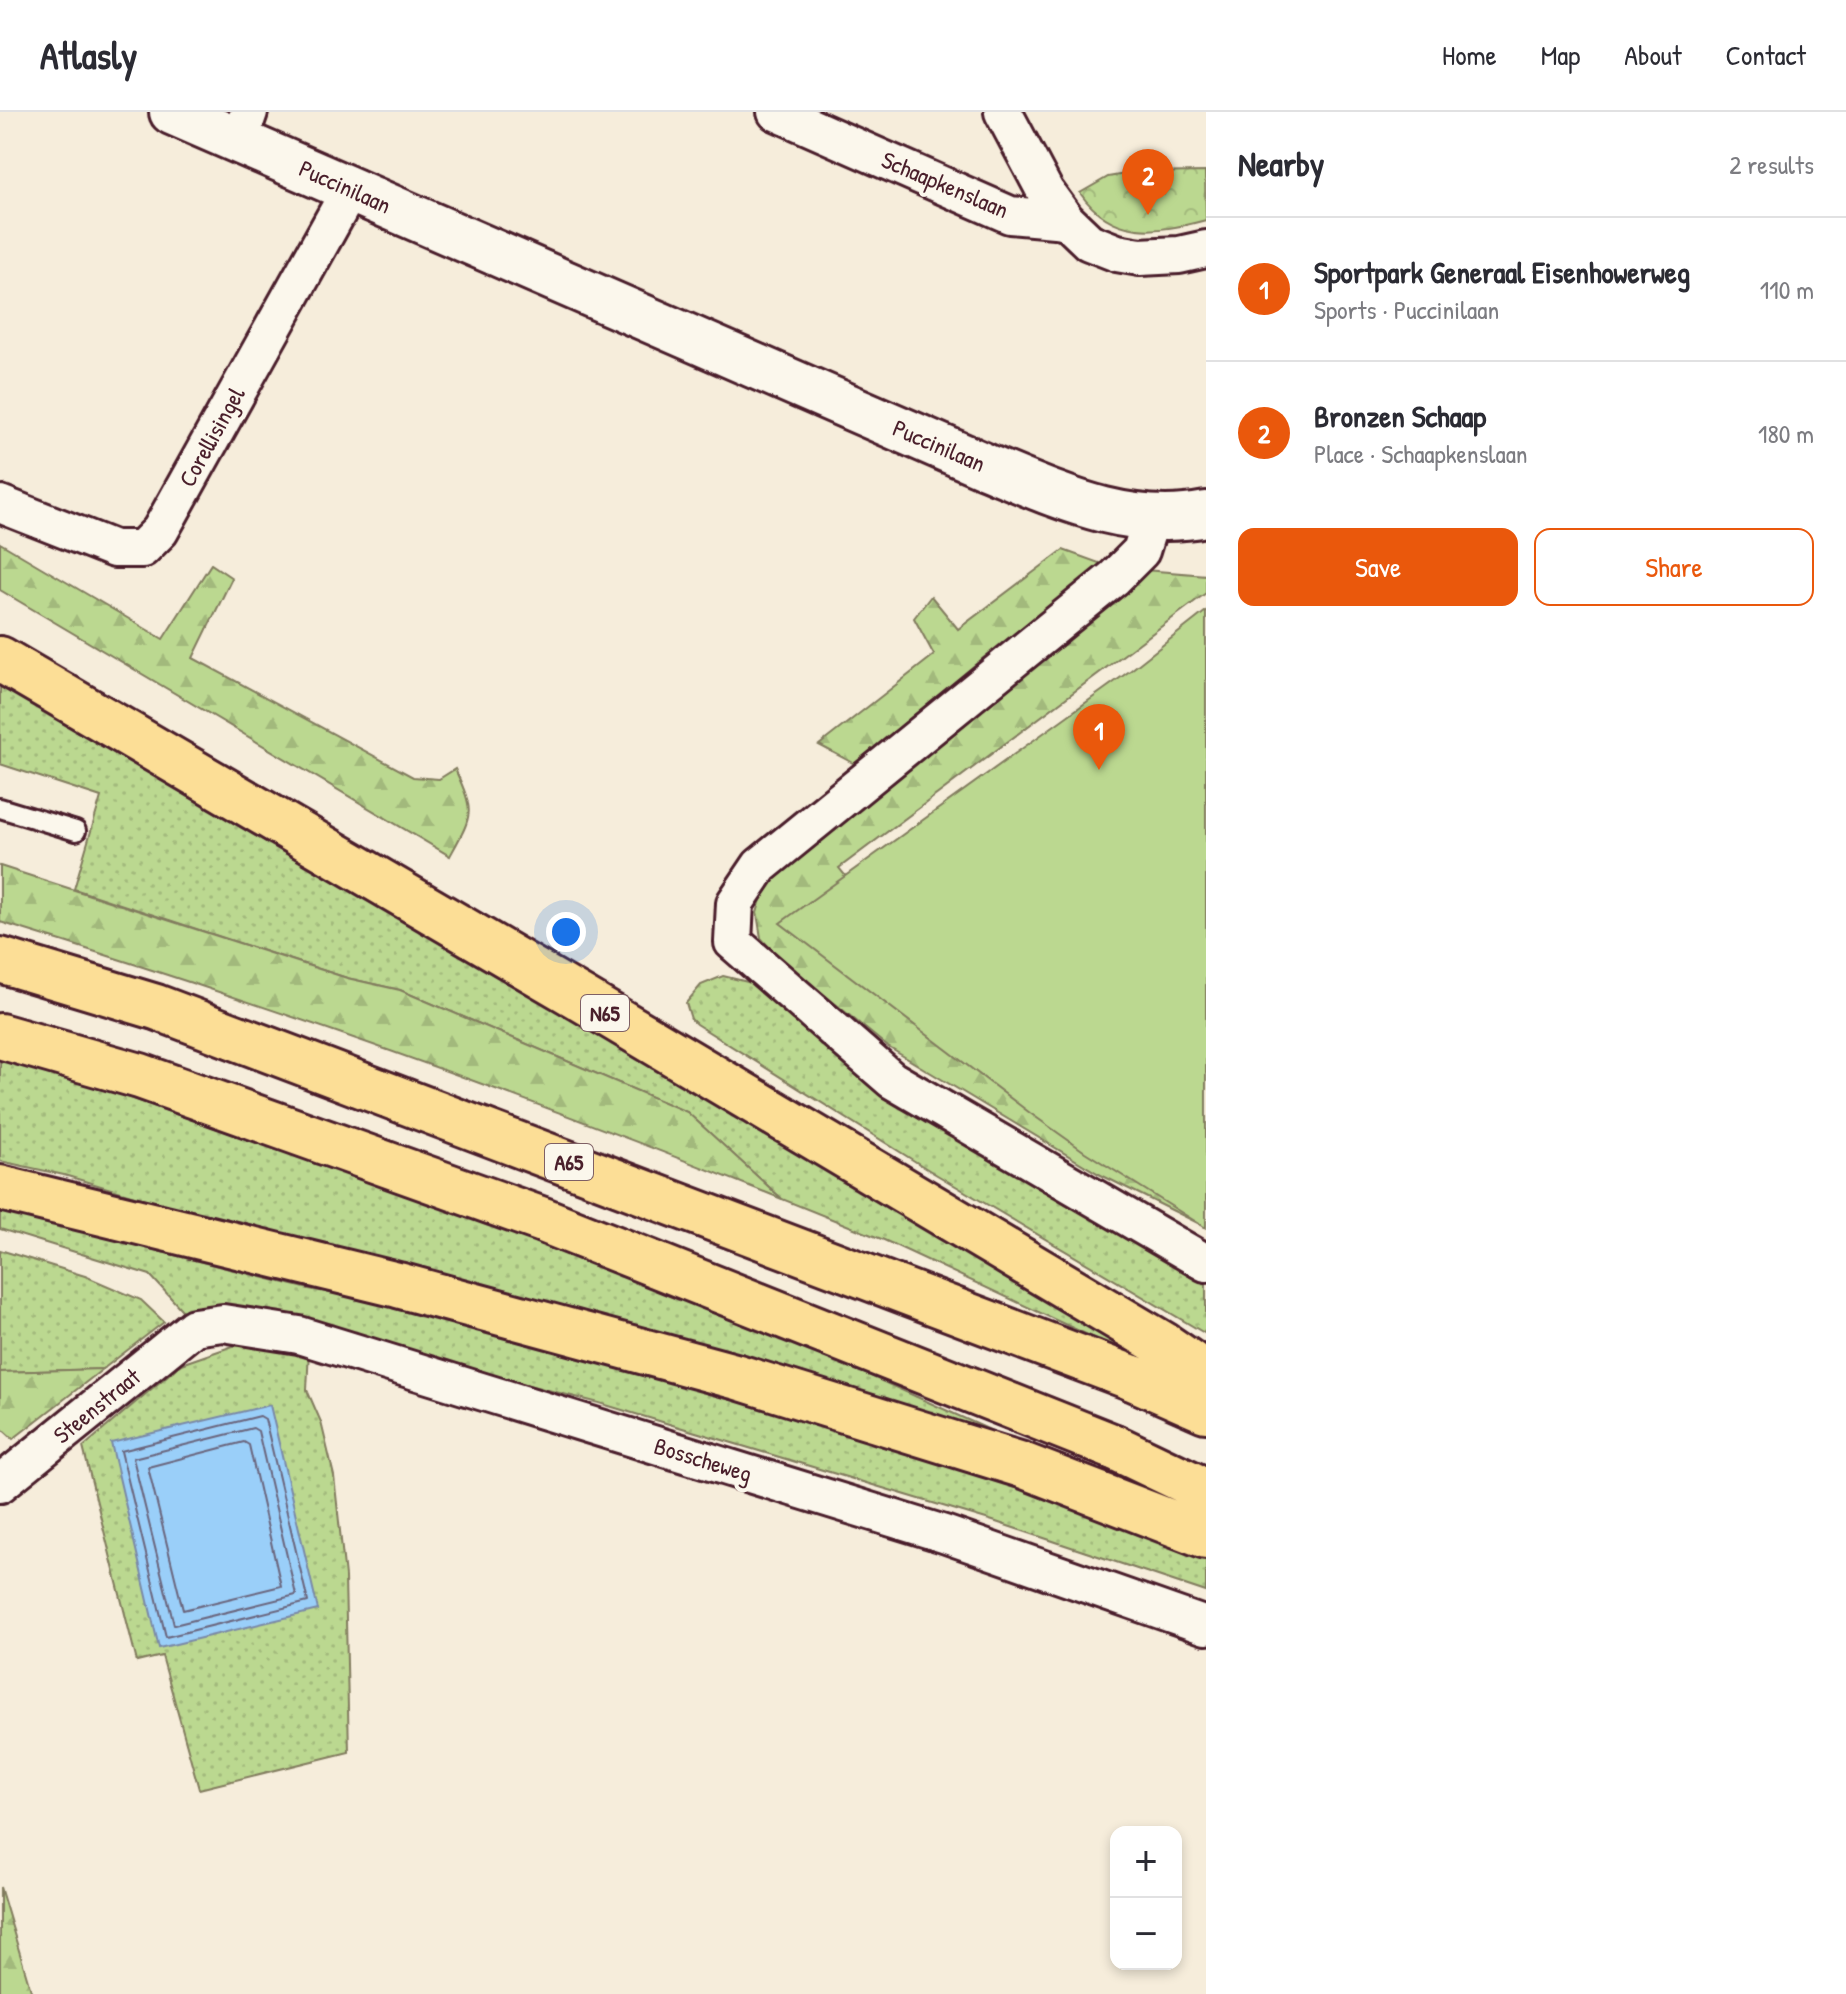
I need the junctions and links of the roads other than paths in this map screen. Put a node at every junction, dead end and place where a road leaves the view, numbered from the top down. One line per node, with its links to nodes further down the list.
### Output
1 (172, 112): 4 (street, Puccinilaan)
2 (776, 112): 6 (street, Schaapkenslaan)
3 (1003, 112): 6 (street)
4 (244, 126): 5 (street, Puccinilaan)
5 (350, 190): 8 (street, Corellisingel); 10 (street, Puccinilaan)
6 (1066, 220): 7 (street)
7 (1206, 249)
8 (0, 504)
9 (1206, 514): 10 (street, Puccinilaan)
10 (1151, 519): 17 (street)
11 (0, 659): 19 (main road, N65)
12 (0, 808): 13 (lane)
13 (76, 831)
14 (0, 960): 20 (main road, A65)
15 (0, 1036): 22 (main road)
16 (0, 1188): 23 (main road)
17 (1206, 1263)
18 (194, 1327): 21 (street, Steenstraat); 24 (street, Bosscheweg)
19 (1206, 1374)
20 (1206, 1410)
21 (0, 1484)
22 (1206, 1491)
23 (1206, 1536)
24 (1206, 1626)

